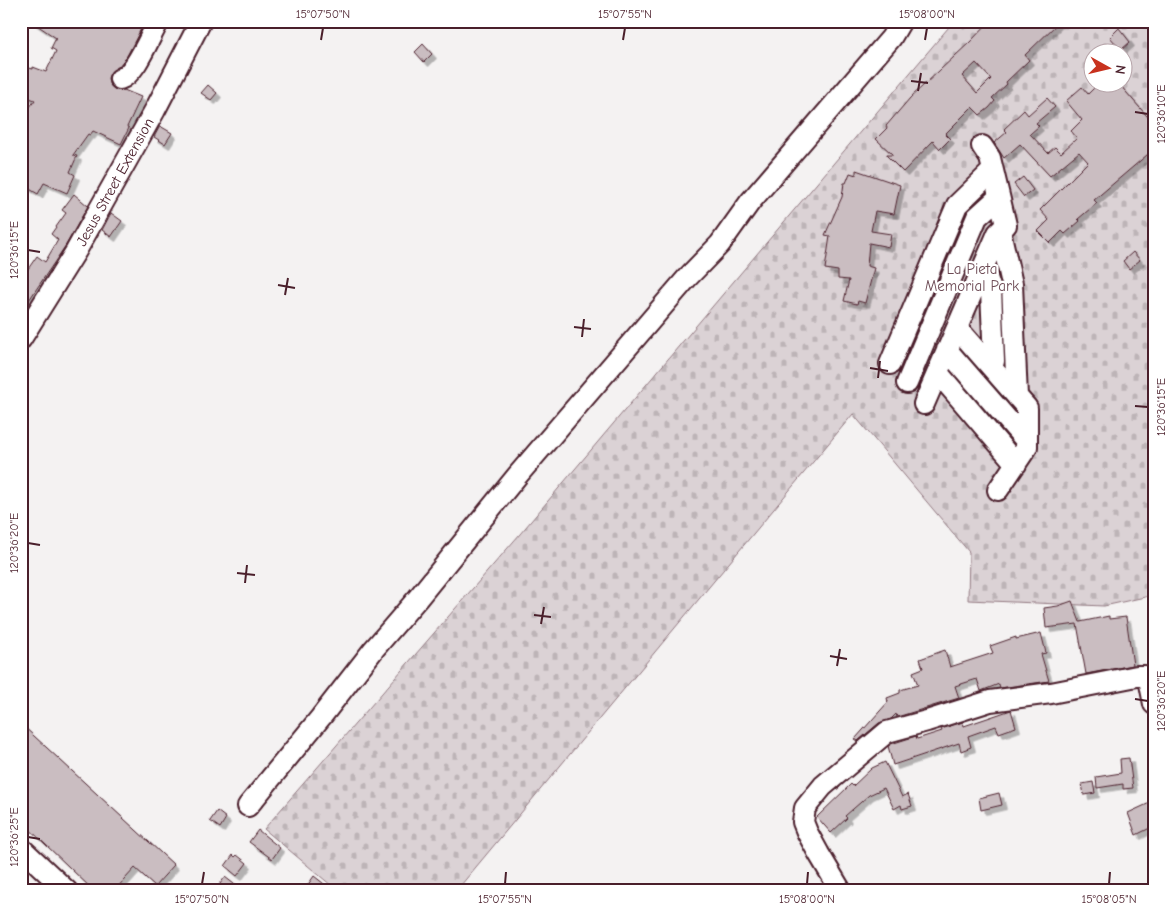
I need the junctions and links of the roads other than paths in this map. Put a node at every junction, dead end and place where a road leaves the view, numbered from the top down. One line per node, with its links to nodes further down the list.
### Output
1 (159, 21): 4 (street)
2 (901, 21): 25 (street)
3 (198, 22): 12 (street, Jesus Street Extension)
4 (120, 79)
5 (982, 146): 6 (street)
6 (992, 171): 7 (street); 15 (street)
7 (999, 197): 8 (street); 18 (street)
8 (1000, 231): 9 (street); 19 (street)
9 (982, 270): 10 (street); 16 (street)
10 (967, 306): 11 (street); 13 (street)
11 (957, 328): 13 (street); 14 (street)
12 (21, 339)
13 (970, 343): 16 (street)
14 (947, 350): 17 (street); 21 (street)
15 (890, 364)
16 (992, 367): 19 (street)
17 (938, 373): 20 (street); 22 (street)
18 (906, 383)
19 (1017, 396): 21 (street)
20 (924, 404)
21 (1027, 442): 22 (street)
22 (1016, 464): 23 (street)
23 (998, 490)
24 (1154, 704): 28 (street)
25 (248, 806)
26 (21, 848): 27 (street)
27 (67, 891)
28 (842, 891)

